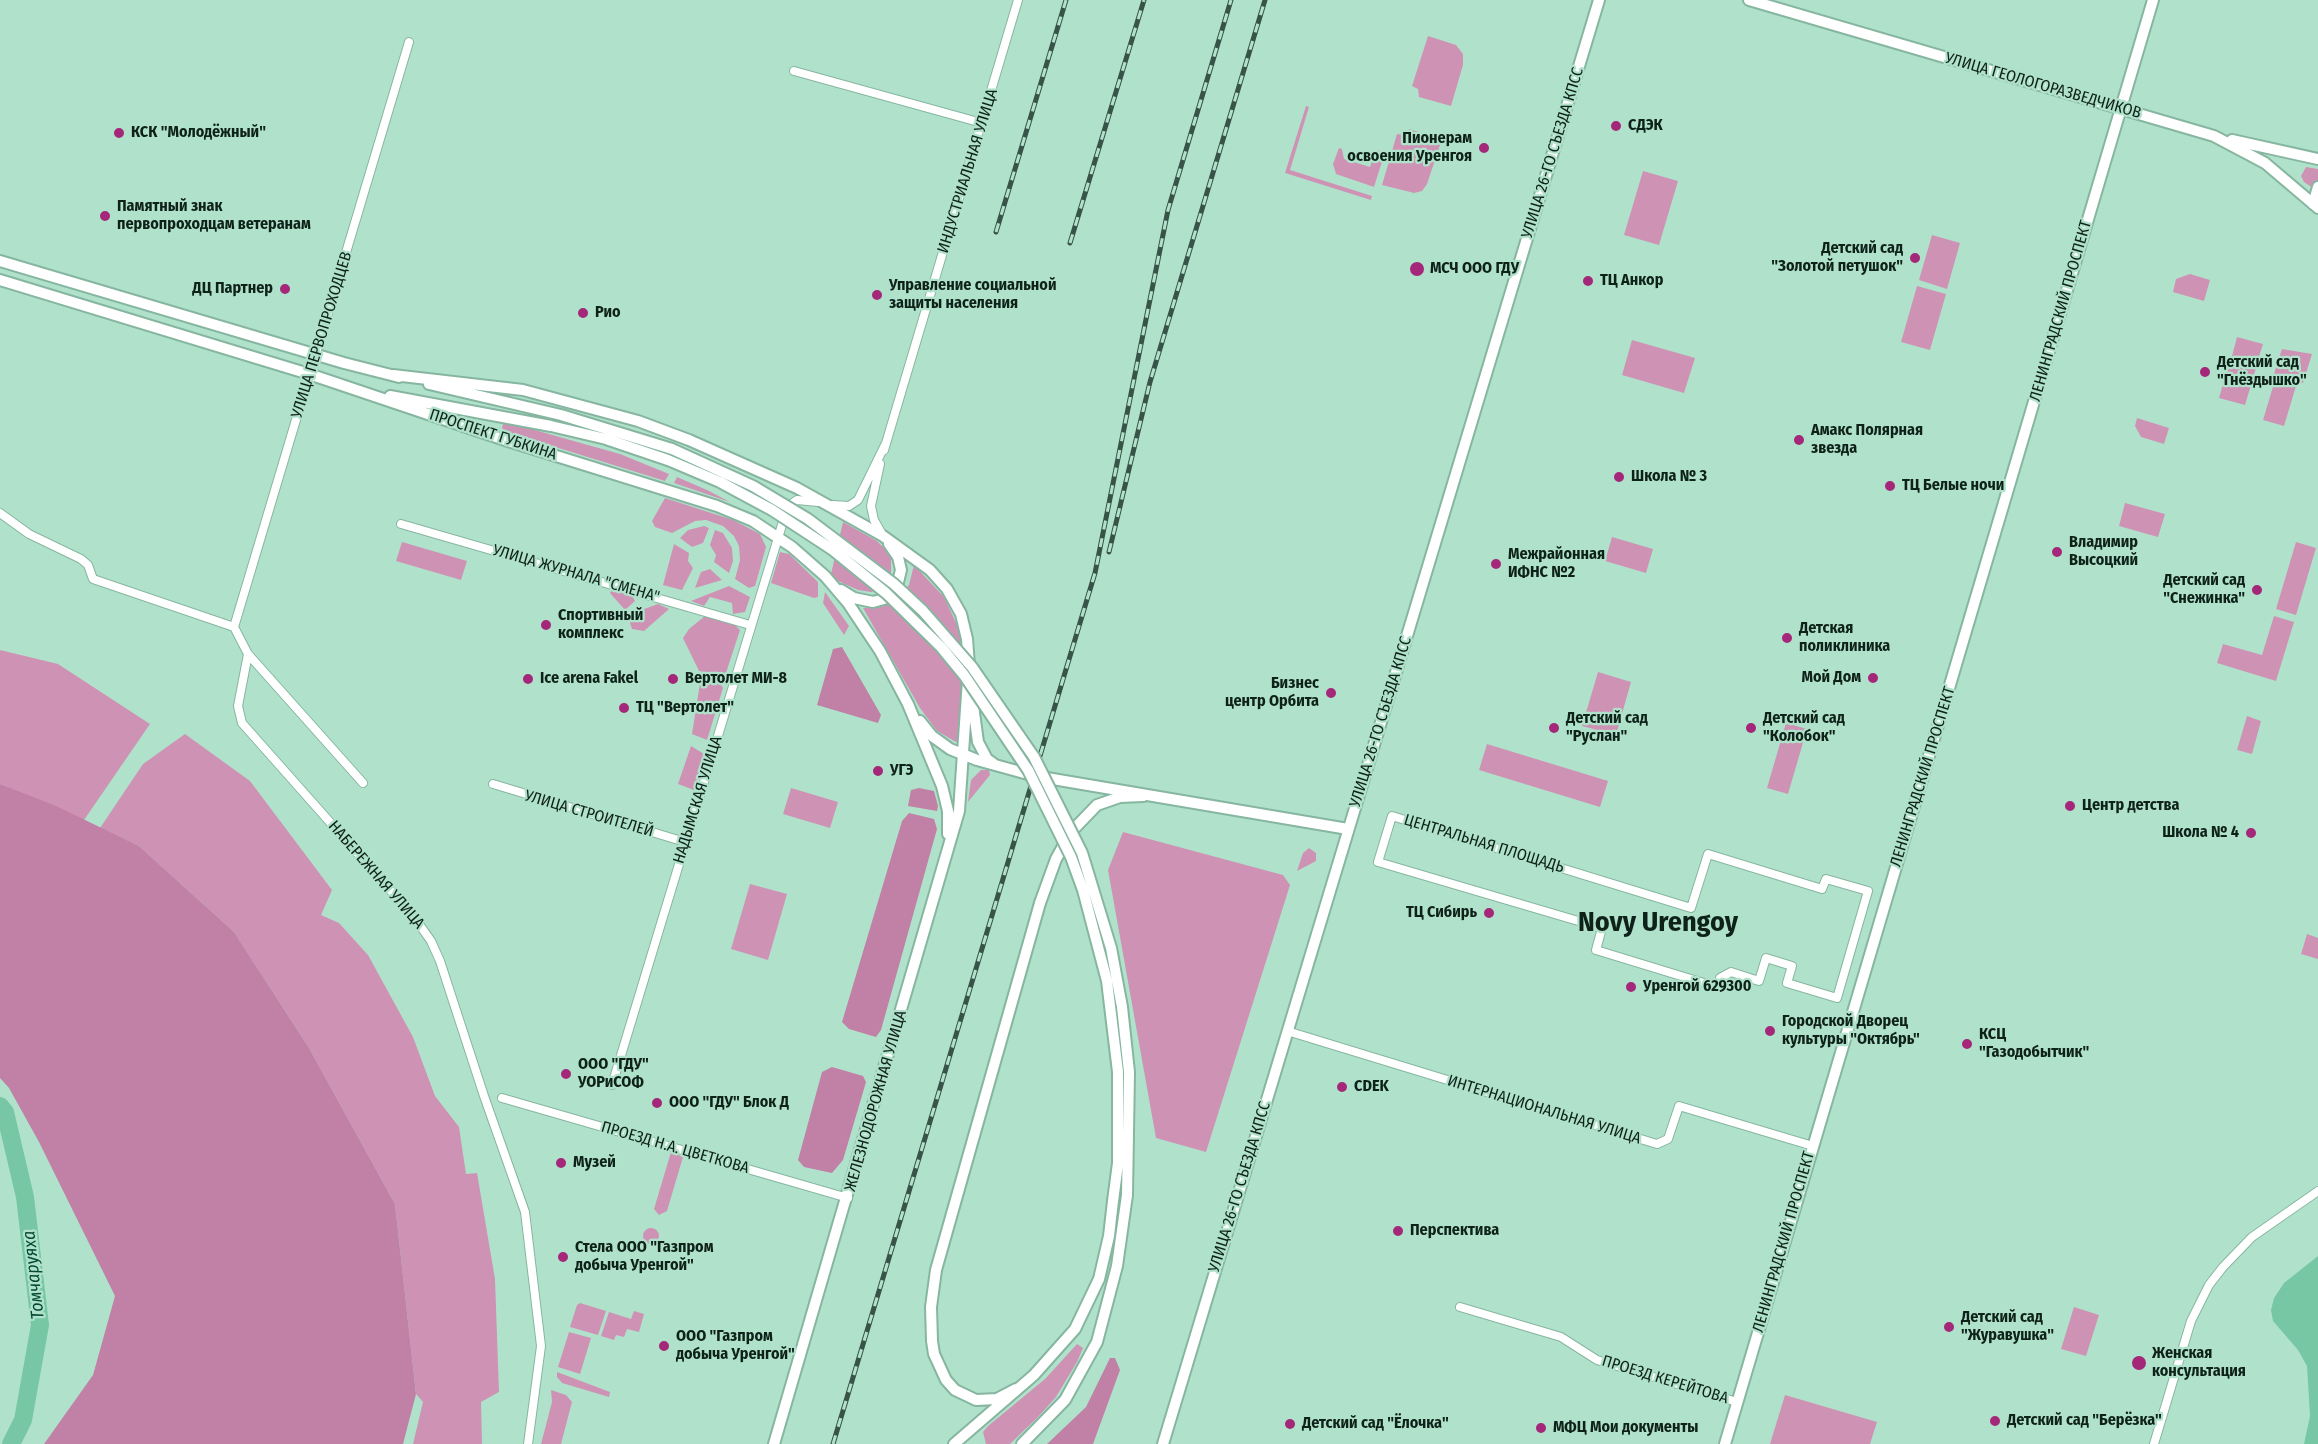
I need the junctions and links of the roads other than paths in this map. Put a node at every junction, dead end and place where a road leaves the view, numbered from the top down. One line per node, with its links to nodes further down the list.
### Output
1 (1018, 0): 8 (street, ИНДУСТРИАЛЬНАЯ УЛИЦА)
2 (1599, 0): 37 (main road, УЛИЦА 26-ГО СЪЕЗДА КПСС)
3 (1749, 0): 7 (main road, УЛИЦА ГЕОЛОГОРАЗВЕДЧИКОВ)
4 (2153, 0): 7 (main road, ЛЕНИНГРАДСКИЙ ПРОСПЕКТ)
5 (409, 42): 15 (street, УЛИЦА ПЕРВОПРОХОДЦЕВ)
6 (794, 71): 8 (street)
7 (2121, 109): 9 (main road, УЛИЦА ГЕОЛОГОРАЗВЕДЧИКОВ); 44 (main road, ЛЕНИНГРАДСКИЙ ПРОСПЕКТ)
8 (982, 123): 19 (street, ИНДУСТРИАЛЬНАЯ УЛИЦА)
9 (2214, 136): 10 (main road); 12 (main road, УЛИЦА ГЕОЛОГОРАЗВЕДЧИКОВ)
10 (2318, 159)
11 (2318, 187): 12 (main road)
12 (2315, 206)
13 (0, 261): 15 (main road, ПРОСПЕКТ ГУБКИНА)
14 (0, 280): 16 (main road, ПРОСПЕКТ ГУБКИНА)
15 (315, 355): 16 (street, УЛИЦА ПЕРВОПРОХОДЦЕВ); 17 (main road, ПРОСПЕКТ ГУБКИНА)
16 (309, 374): 18 (main road, ПРОСПЕКТ ГУБКИНА); 28 (street, УЛИЦА ПЕРВОПРОХОДЦЕВ)
17 (393, 375): 20 (main road, ПРОСПЕКТ ГУБКИНА); 21 (main road, ПРОСПЕКТ ГУБКИНА)
18 (346, 386): 20 (main road); 24 (main road, ПРОСПЕКТ ГУБКИНА)
19 (885, 445): 21 (street, ИНДУСТРИАЛЬНАЯ УЛИЦА); 25 (street, ИНДУСТРИАЛЬНАЯ УЛИЦА)
20 (670, 454): 48 (main road, bridge); 53 (main road, bridge)
21 (829, 504): 24 (street, ИНДУСТРИАЛЬНАЯ УЛИЦА); 25 (main road, ПРОСПЕКТ ГУБКИНА)
22 (0, 513): 28 (street)
23 (401, 524): 27 (street, УЛИЦА ЖУРНАЛА "СМЕНА")
24 (777, 536): 26 (main road, ПРОСПЕКТ ГУБКИНА); 27 (street, НАДЫМСКАЯ УЛИЦА)
25 (883, 536): 26 (main road); 30 (main road, ПРОСПЕКТ ГУБКИНА)
26 (833, 585): 31 (main road, ПРОСПЕКТ ГУБКИНА)
27 (750, 625): 38 (street, НАДЫМСКАЯ УЛИЦА)
28 (234, 627): 29 (street)
29 (248, 654): 34 (street); 50 (street, НАБЕРЕЖНАЯ УЛИЦА)
30 (969, 665): 32 (main road, ПРОСПЕКТ ГУБКИНА); 33 (main road)
31 (908, 704): 32 (main road); 39 (main road)
32 (963, 755): 33 (main road); 39 (main road, ЖЕЛЕЗНОДОРОЖНАЯ УЛИЦА)
33 (995, 765): 36 (main road)
34 (363, 783)
35 (493, 784): 38 (street, УЛИЦА СТРОИТЕЛЕЙ)
36 (1143, 796): 37 (main road); 48 (main road)
37 (1348, 829): 41 (main road, УЛИЦА 26-ГО СЪЕЗДА КПСС)
38 (685, 842): 42 (street, НАДЫМСКАЯ УЛИЦА)
39 (947, 855): 46 (main road, ЖЕЛЕЗНОДОРОЖНАЯ УЛИЦА)
40 (1787, 983): 40 (street, ЦЕНТРАЛЬНАЯ ПЛОЩАДЬ)
41 (1287, 1031): 44 (street, ИНТЕРНАЦИОНАЛЬНАЯ УЛИЦА); 54 (main road, УЛИЦА 26-ГО СЪЕЗДА КПСС)
42 (612, 1085)
43 (502, 1098): 46 (street, ПРОЕЗД Н.А. ЦВЕТКОВА)
44 (1812, 1146): 49 (main road, ЛЕНИНГРАДСКИЙ ПРОСПЕКТ)
45 (2318, 1191): 56 (street)
46 (848, 1198): 51 (main road, ЖЕЛЕЗНОДОРОЖНАЯ УЛИЦА)
47 (1460, 1306): 49 (street, ПРОЕЗД КЕРЕЙТОВА)
48 (1016, 1389): 52 (main road)
49 (1737, 1402): 55 (main road, ЛЕНИНГРАДСКИЙ ПРОСПЕКТ)
50 (528, 1444)
51 (774, 1444)
52 (954, 1444)
53 (1022, 1444)
54 (1164, 1444)
55 (1725, 1444)
56 (2154, 1444)

